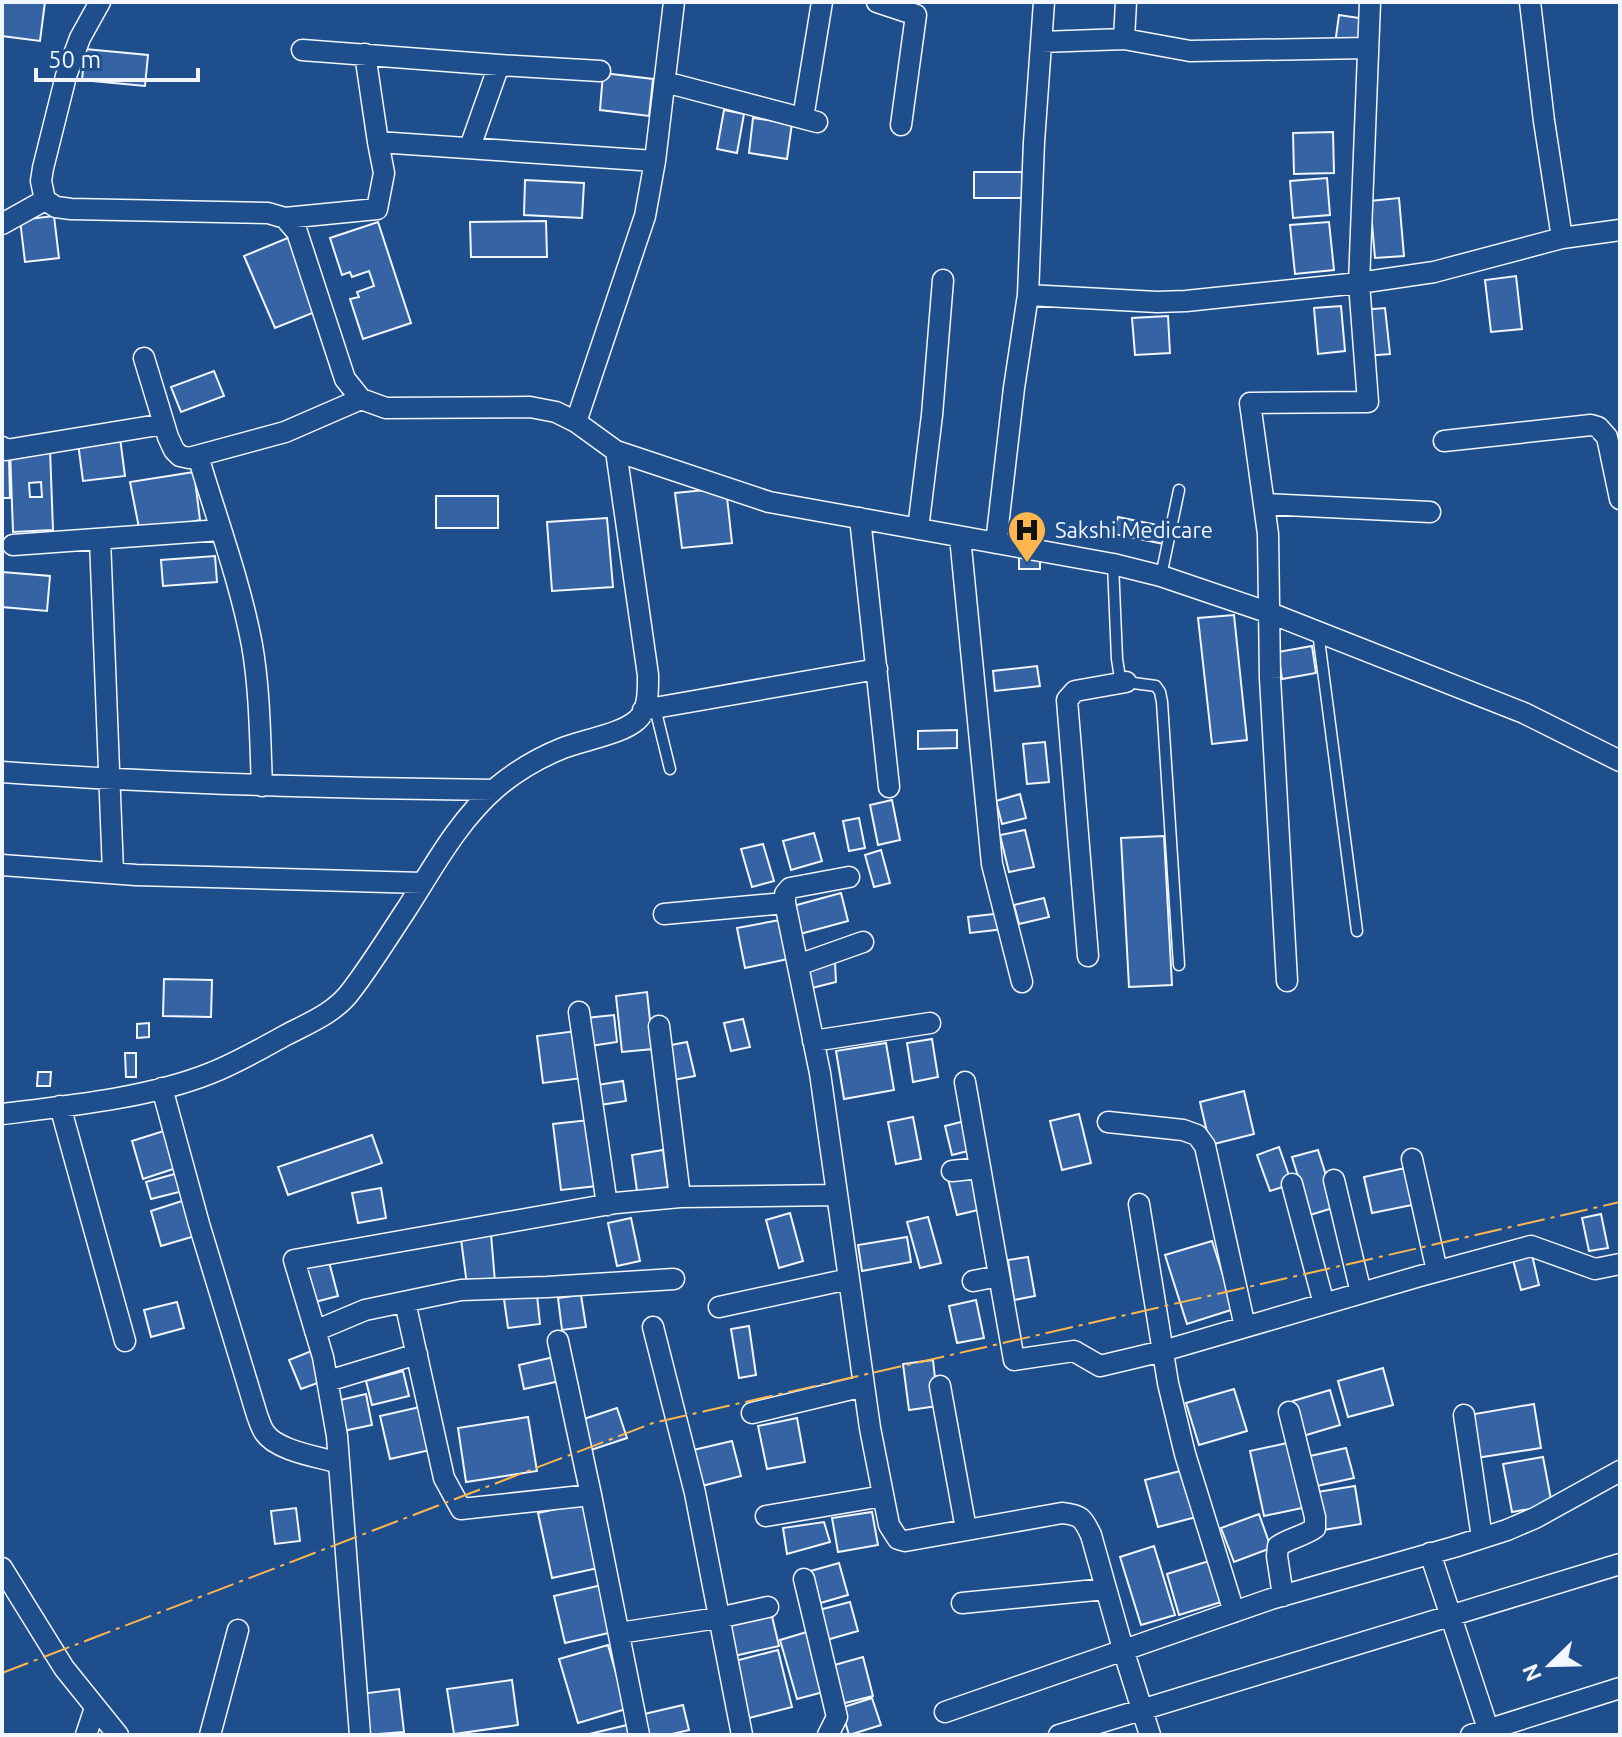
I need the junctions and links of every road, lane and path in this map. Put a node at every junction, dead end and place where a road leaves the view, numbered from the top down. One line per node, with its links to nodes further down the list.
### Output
1 (100, 2): 21 (street)
2 (674, 2): 16 (street)
3 (822, 2): 16 (street)
4 (877, 2): 17 (street)
5 (1044, 2): 10 (street)
6 (1126, 2): 9 (street)
7 (1370, 2): 11 (street)
8 (1530, 2): 25 (street)
9 (1124, 39): 10 (street); 11 (street)
10 (1041, 42): 28 (street)
11 (1367, 48): 27 (street)
12 (302, 50): 13 (street)
13 (365, 54): 14 (street); 18 (street)
14 (499, 65): 15 (street); 19 (street)
15 (600, 71)
16 (665, 82): 20 (street)
17 (901, 125)
18 (378, 142): 19 (street); 22 (street)
19 (470, 147): 20 (street)
20 (655, 161): 31 (street)
21 (45, 200): 22 (street); 23 (street)
22 (285, 218): 30 (street)
23 (2, 224)
24 (1620, 230): 25 (street)
25 (1562, 238): 27 (street)
26 (943, 280): 43 (street)
27 (1359, 283): 28 (street); 40 (street)
28 (1028, 295): 47 (street)
29 (144, 358): 32 (street)
30 (361, 399): 31 (street); 37 (street)
31 (576, 422): 35 (street)
32 (164, 424): 34 (street); 37 (street)
33 (1444, 441): 36 (street)
34 (2, 447)
35 (616, 451): 42 (street); 55 (street)
36 (1615, 454): 39 (street)
37 (198, 456): 44 (street)
38 (1179, 490): 50 (lane)
39 (1620, 499)
40 (1265, 504): 41 (street); 51 (street)
41 (1430, 512)
42 (860, 518): 43 (street); 53 (street)
43 (918, 529): 45 (street)
44 (220, 530): 46 (street); 60 (street)
45 (960, 537): 47 (street); 75 (street)
46 (100, 539): 48 (street); 59 (street)
47 (996, 543): 49 (street)
48 (13, 545)
49 (1113, 564): 50 (street); 54 (lane)
50 (1161, 576): 51 (street)
51 (1270, 613): 52 (street); 74 (street)
52 (1318, 632): 56 (street); 69 (lane)
53 (877, 669): 55 (street); 61 (street)
54 (1126, 682): 71 (street); 73 (lane)
55 (649, 709): 57 (lane); 62 (street)
56 (1620, 761)
57 (670, 769)
58 (2, 772): 59 (street)
59 (110, 780): 60 (street); 64 (street)
60 (262, 786): 62 (street)
61 (889, 787)
62 (494, 790): 66 (street)
63 (2, 865): 64 (street)
64 (113, 872): 66 (street)
65 (849, 877): 67 (street)
66 (422, 883): 81 (street)
67 (785, 903): 68 (street); 72 (street)
68 (664, 914)
69 (1357, 931)
70 (863, 942): 72 (street)
71 (1088, 956)
72 (798, 965): 79 (street)
73 (1179, 965)
74 (1287, 981)
75 (1022, 982)
76 (579, 1012): 93 (street)
77 (930, 1023): 79 (street)
78 (659, 1026): 91 (street)
79 (813, 1041): 90 (street)
80 (965, 1082): 86 (street)
81 (162, 1088): 82 (street); 117 (street)
82 (60, 1106): 83 (street); 107 (street)
83 (2, 1114)
84 (1108, 1122): 105 (street)
85 (1412, 1159): 95 (street)
86 (980, 1168): 87 (street); 96 (street)
87 (952, 1171)
88 (1334, 1180): 100 (street)
89 (1292, 1184): 102 (street)
90 (837, 1195): 91 (street); 98 (street)
91 (680, 1197): 93 (street)
92 (1139, 1204): 109 (street)
93 (607, 1205): 106 (street)
94 (1620, 1264): 95 (street)
95 (1437, 1271): 100 (street)
96 (999, 1276): 99 (street); 109 (street)
97 (674, 1279): 101 (street)
98 (849, 1279): 103 (street); 112 (street)
99 (973, 1281)
100 (1361, 1293): 102 (street)
101 (405, 1302): 106 (street); 110 (street)
102 (1324, 1304): 105 (street)
103 (719, 1307)
104 (653, 1327): 134 (street)
105 (1245, 1327): 109 (street)
106 (315, 1331): 111 (street)
107 (125, 1341)
108 (558, 1341): 119 (street)
109 (1163, 1351): 132 (street)
110 (417, 1354): 111 (street); 119 (street)
111 (328, 1381): 117 (street)
112 (864, 1386): 115 (street); 120 (street)
113 (940, 1386): 122 (street)
114 (1289, 1412): 129 (street)
115 (752, 1413)
116 (1464, 1415): 123 (street)
117 (339, 1463): 146 (street)
118 (1620, 1471): 123 (street)
119 (591, 1495): 136 (street)
120 (883, 1496): 121 (street); 122 (street)
121 (766, 1516)
122 (966, 1529): 128 (street)
123 (1482, 1538): 124 (street)
124 (1430, 1553): 129 (street); 133 (street)
125 (1620, 1564): 133 (street)
126 (2, 1568): 139 (street)
127 (804, 1579): 149 (street)
128 (1106, 1589): 130 (street); 137 (street)
129 (1283, 1596): 132 (street)
130 (962, 1603)
131 (768, 1607): 134 (street)
132 (1234, 1612): 137 (street)
133 (1452, 1616): 140 (street); 142 (street)
134 (718, 1618): 136 (street); 148 (street)
135 (238, 1630): 145 (street)
136 (619, 1633): 147 (street)
137 (1123, 1649): 140 (street); 141 (street)
138 (1620, 1688): 142 (street)
139 (95, 1708): 143 (street); 144 (street)
140 (1142, 1709): 150 (street); 151 (street)
141 (945, 1712)
142 (1483, 1733)
143 (86, 1735)
144 (118, 1735)
145 (210, 1735)
146 (360, 1735)
147 (639, 1735)
148 (742, 1735)
149 (828, 1735)
150 (1059, 1735)
151 (1150, 1735)

